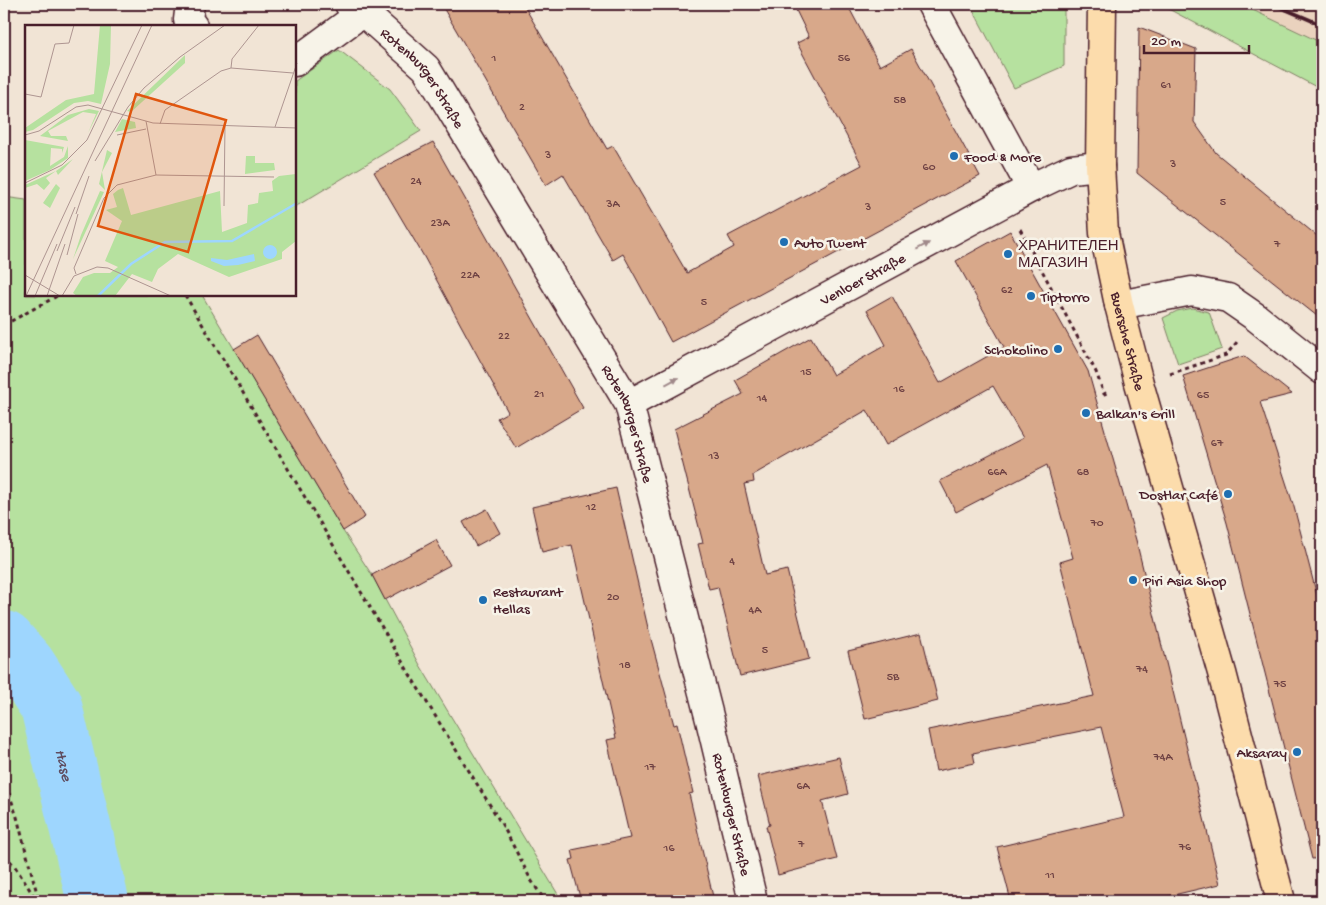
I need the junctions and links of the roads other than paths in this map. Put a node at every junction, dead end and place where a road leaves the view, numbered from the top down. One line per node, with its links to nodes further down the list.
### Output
1 (190, 4): 5 (street)
2 (931, 4): 8 (street)
3 (1102, 4): 7 (main road, Buersche Straße)
4 (356, 8): 6 (street); 11 (street, Rotenburger Straße)
5 (192, 25)
6 (296, 61)
7 (1100, 166): 8 (street, Venloer Straße); 9 (main road, Buersche Straße)
8 (1031, 188): 11 (street, Venloer Straße, one-way to 8)
9 (1119, 305): 10 (street); 13 (main road, Buersche Straße)
10 (1322, 370)
11 (629, 404): 12 (street, Rotenburger Straße)
12 (753, 901)
13 (1281, 901)

